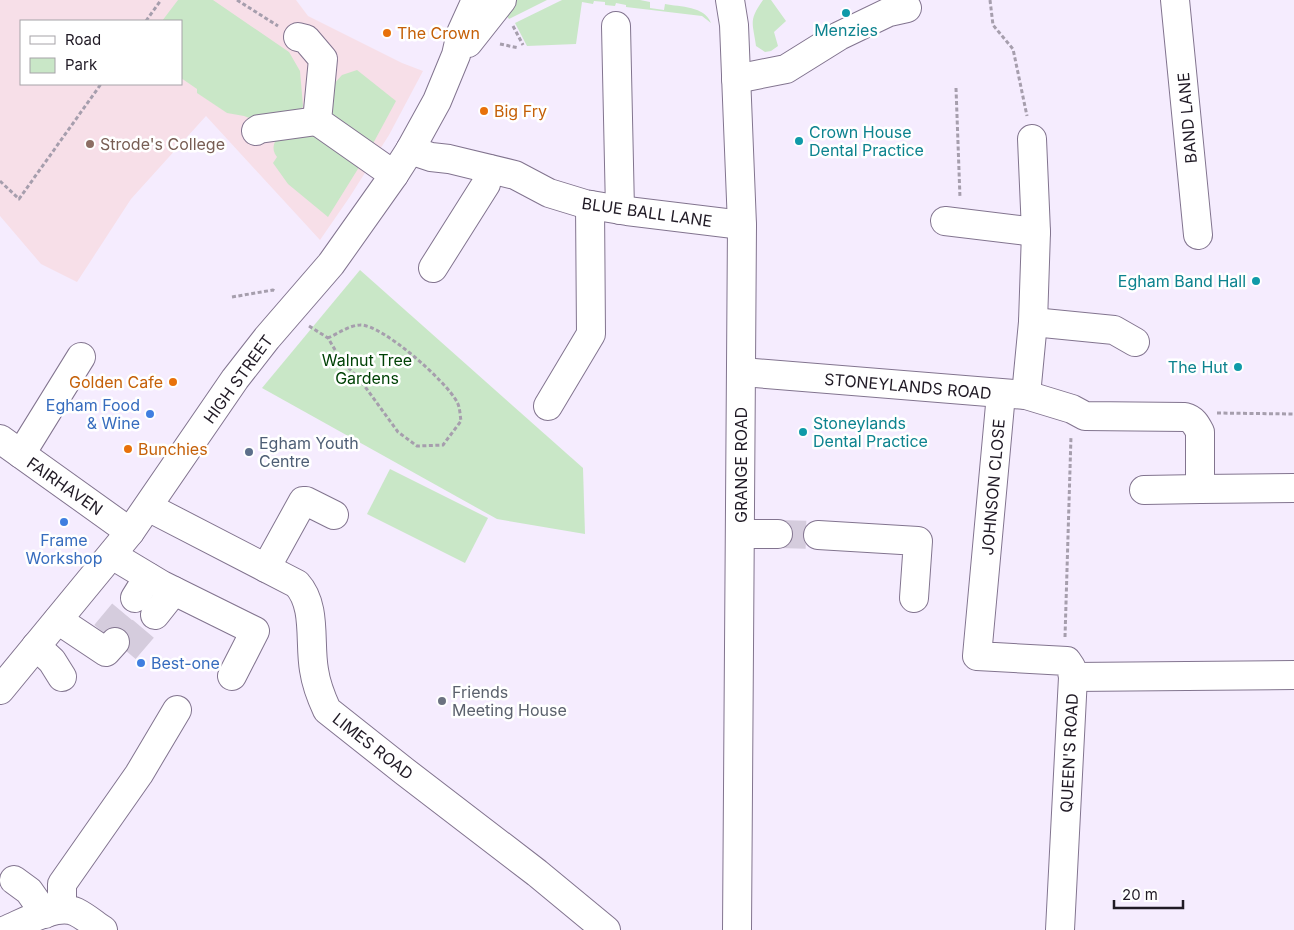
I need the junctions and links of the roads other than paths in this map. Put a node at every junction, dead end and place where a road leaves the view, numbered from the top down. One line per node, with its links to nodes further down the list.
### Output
1 (476, 0): 8 (street, HIGH STREET)
2 (730, 0): 9 (street, GRANGE ROAD)
3 (1176, 0): 21 (street, BAND LANE)
4 (907, 8): 9 (street)
5 (506, 11): 8 (street, HIGH STREET)
6 (616, 26): 17 (street)
7 (298, 37): 10 (street)
8 (456, 55): 13 (street, HIGH STREET)
9 (736, 80): 19 (street, GRANGE ROAD)
10 (317, 121): 11 (street); 15 (street)
11 (256, 131)
12 (1032, 139): 20 (street, JOHNSON CLOSE)
13 (410, 150): 14 (street, BLUE BALL LANE); 15 (street, HIGH STREET)
14 (489, 169): 16 (street, BLUE BALL LANE); 22 (street)
15 (394, 175): 33 (street, HIGH STREET)
16 (590, 205): 17 (street, BLUE BALL LANE); 28 (street)
17 (620, 210): 19 (street, BLUE BALL LANE)
18 (953, 222): 20 (street)
19 (742, 225): 26 (street, GRANGE ROAD)
20 (1036, 232): 23 (street, JOHNSON CLOSE)
21 (1198, 235)
22 (433, 268)
23 (1034, 322): 24 (street); 27 (street, JOHNSON CLOSE)
24 (1135, 342)
25 (81, 357): 29 (street)
26 (742, 372): 27 (street, STONEYLANDS ROAD); 36 (street, GRANGE ROAD)
27 (1013, 394): 30 (street, STONEYLANDS ROAD); 45 (street, JOHNSON CLOSE)
28 (548, 406)
29 (11, 447): 35 (street, FAIRHAVEN)
30 (1200, 488): 31 (street); 32 (street)
31 (1294, 488)
32 (1144, 490)
33 (148, 507): 35 (street, HIGH STREET); 40 (street, LIMES ROAD)
34 (334, 515): 40 (street)
35 (130, 532): 39 (street, HIGH STREET)
36 (741, 534): 37 (street); 56 (street, GRANGE ROAD)
37 (778, 534)
38 (818, 535): 41 (street)
39 (112, 555): 42 (street, HIGH STREET); 47 (street)
40 (266, 568): 55 (street, LIMES ROAD)
41 (914, 598)
42 (58, 620): 43 (street); 44 (street, HIGH STREET)
43 (109, 645)
44 (36, 646): 48 (street); 49 (street, HIGH STREET)
45 (1070, 669): 46 (street, QUEEN'S ROAD); 57 (street, QUEEN'S ROAD)
46 (1294, 675)
47 (232, 676)
48 (62, 677)
49 (0, 690)
50 (177, 710): 52 (street)
51 (14, 880): 52 (street)
52 (53, 911): 53 (street); 54 (street)
53 (6, 930)
54 (102, 930)
55 (606, 930)
56 (737, 930)
57 (1060, 930)

